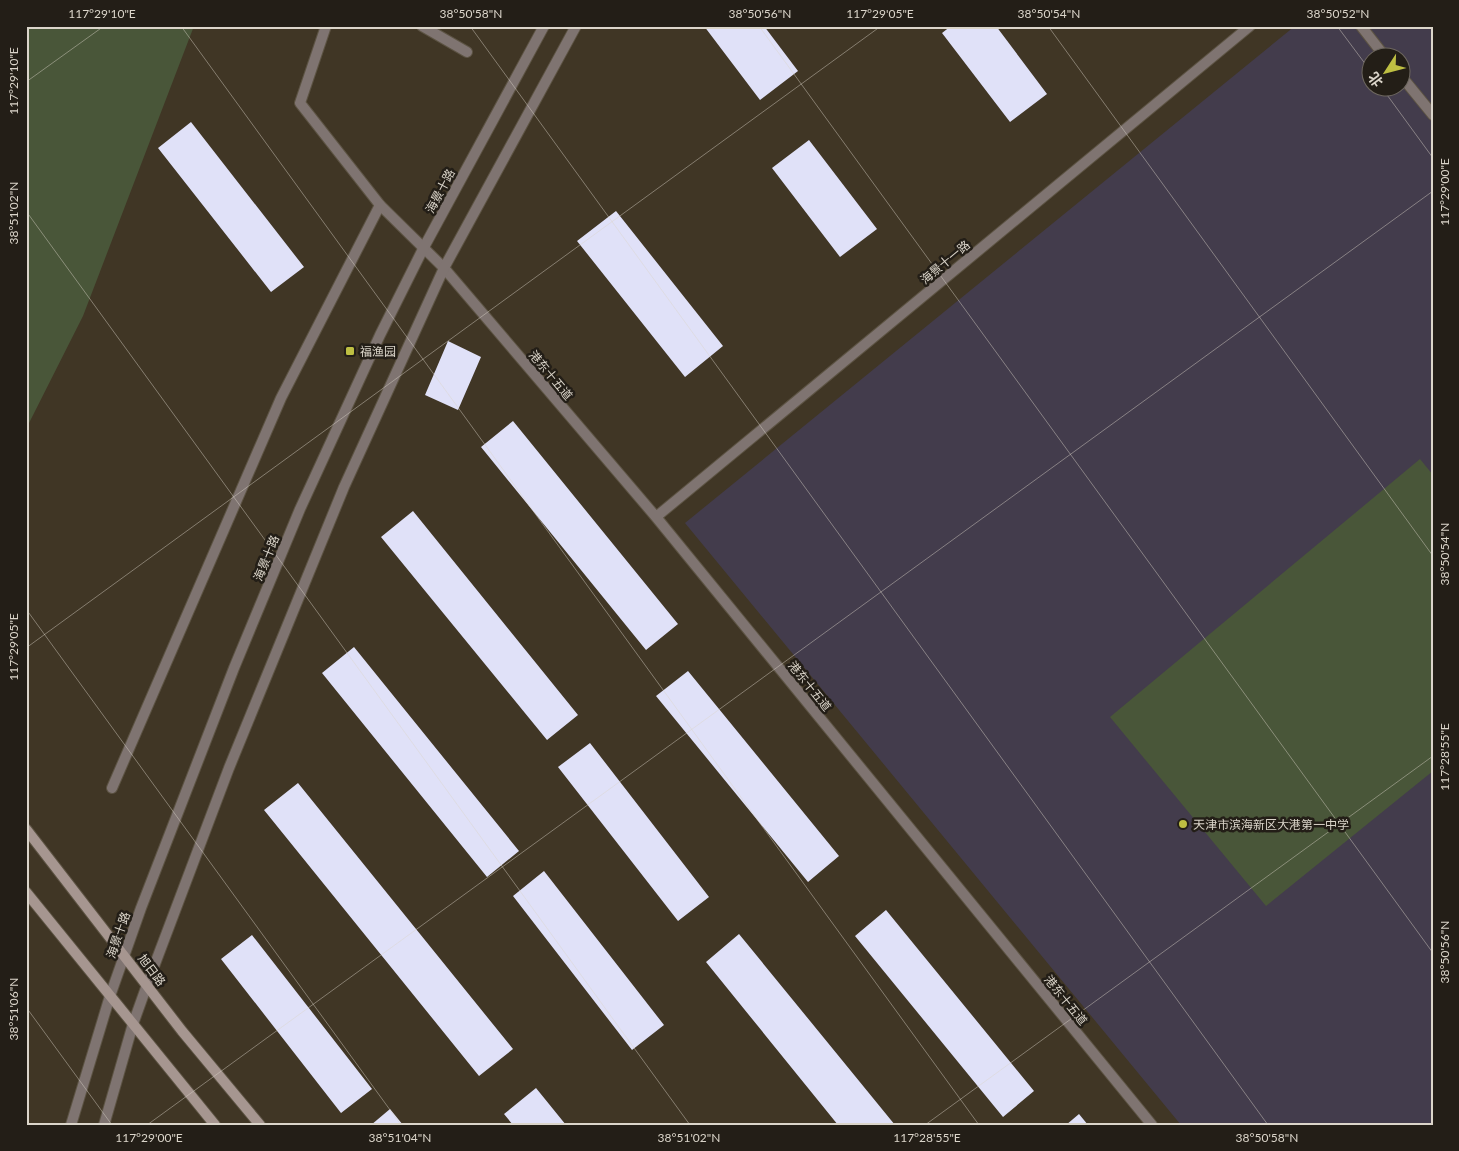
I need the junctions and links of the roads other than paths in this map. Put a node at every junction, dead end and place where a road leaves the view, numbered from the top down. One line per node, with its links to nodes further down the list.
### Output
1 (326, 26): 11 (street, 港东十五道)
2 (422, 26): 8 (street)
3 (544, 26): 12 (street, 海景十路)
4 (576, 26): 13 (street)
5 (1250, 26): 14 (street, 海景十一路)
6 (1361, 26): 7 (street)
7 (1378, 48)
8 (467, 52)
9 (1412, 89): 10 (street)
10 (1433, 115)
11 (380, 205): 12 (street, 港东十五道); 15 (street)
12 (423, 249): 13 (street, 港东十五道); 18 (street, 海景十路)
13 (444, 268): 14 (street, 港东十五道); 19 (street)
14 (656, 517): 26 (street, 港东十五道)
15 (112, 788)
16 (26, 829): 18 (main road, 旭日路)
17 (26, 892): 20 (main road)
18 (125, 955): 19 (main road, 旭日路); 20 (street, 海景十路)
19 (147, 985): 21 (street); 25 (main road, 旭日路)
20 (110, 996): 21 (main road); 22 (street, 海景十路)
21 (133, 1024): 23 (street); 24 (main road)
22 (72, 1125)
23 (104, 1125)
24 (215, 1125)
25 (260, 1125)
26 (1152, 1125)

